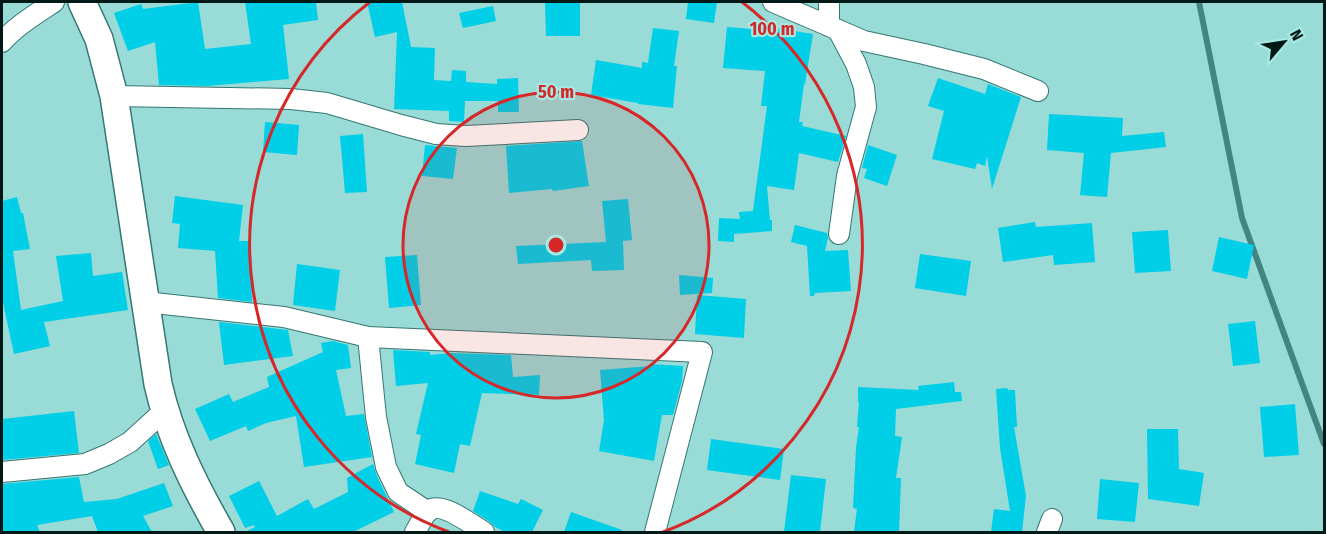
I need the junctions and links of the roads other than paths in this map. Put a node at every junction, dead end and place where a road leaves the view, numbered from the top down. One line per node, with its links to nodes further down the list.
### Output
1 (54, 2): 6 (street)
2 (82, 2): 8 (street)
3 (773, 2): 5 (street)
4 (829, 2): 5 (street)
5 (833, 28): 7 (street); 10 (street)
6 (2, 42)
7 (1038, 91)
8 (114, 96): 9 (street); 11 (street)
9 (578, 130)
10 (840, 234)
11 (145, 302): 12 (street); 13 (street)
12 (368, 337): 15 (street); 19 (street)
13 (164, 411): 14 (street); 16 (street)
14 (2, 472)
15 (428, 512): 17 (street); 18 (street)
16 (221, 532)
17 (416, 532)
18 (484, 532)
19 (655, 532)

